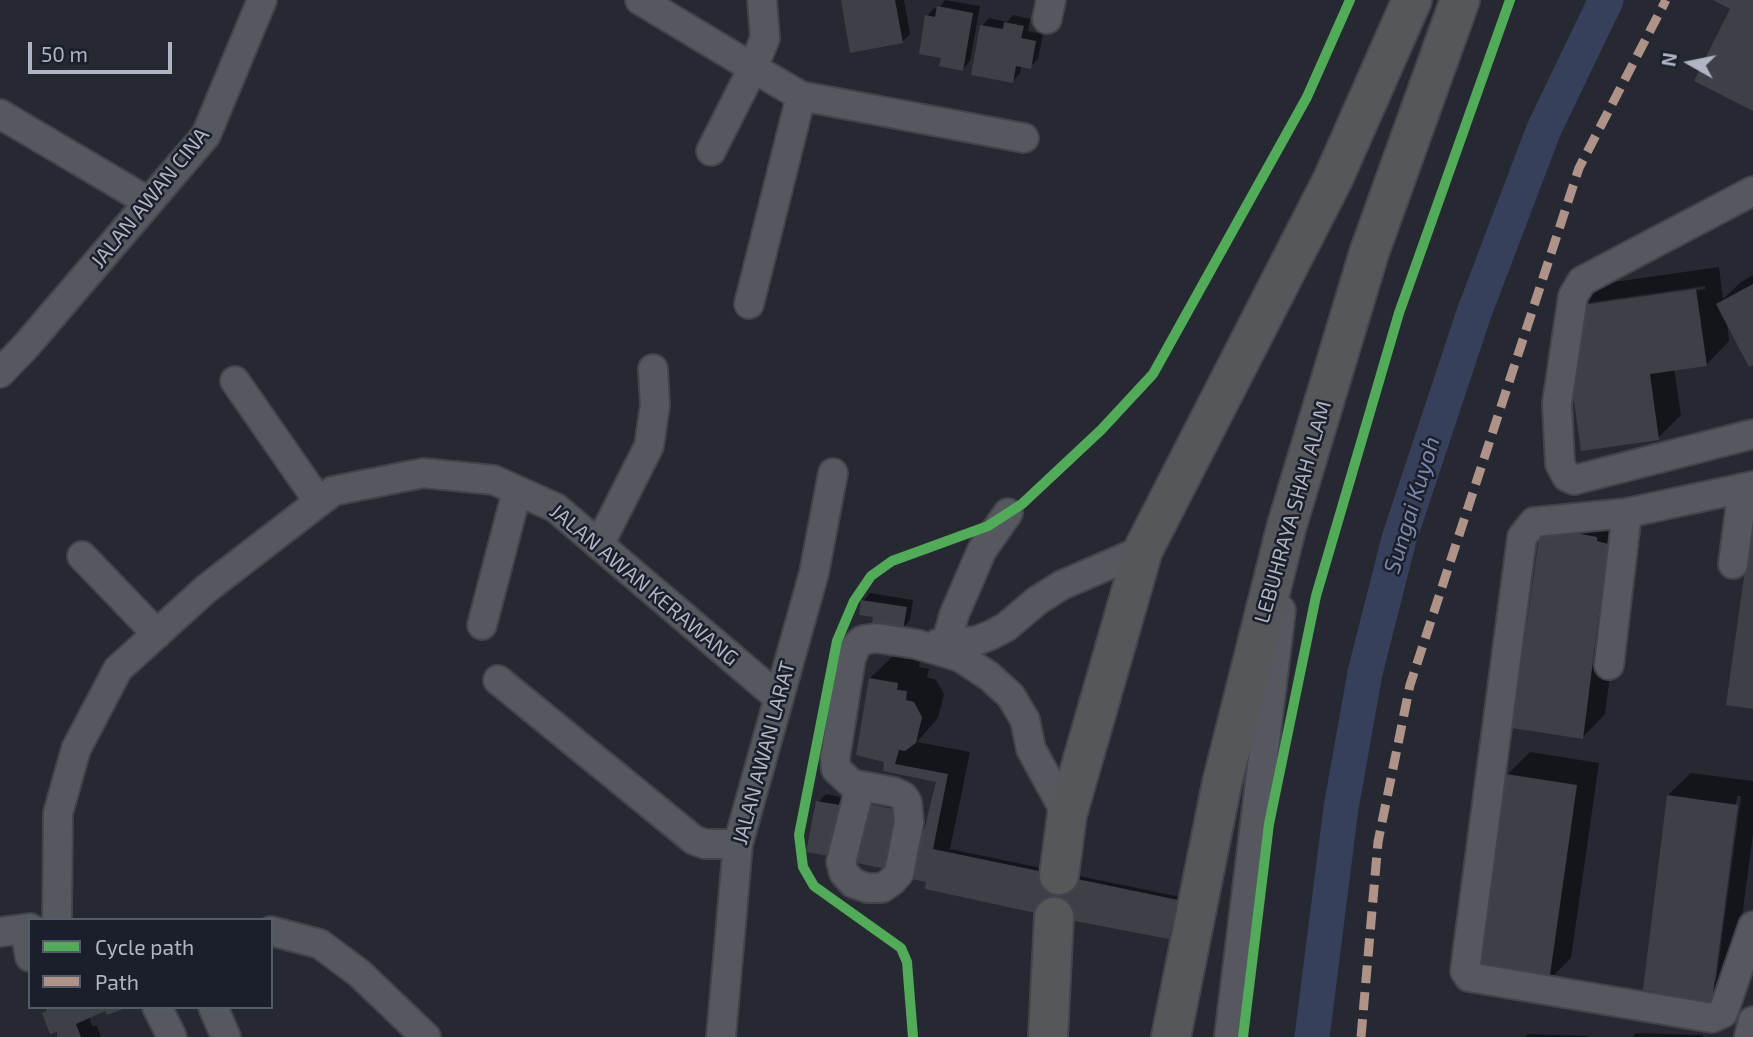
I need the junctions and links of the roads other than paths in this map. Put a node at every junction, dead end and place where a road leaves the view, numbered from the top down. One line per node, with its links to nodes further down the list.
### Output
1 (262, 0): 12 (street, JALAN AWAN CINA)
2 (640, 0): 6 (street)
3 (762, 0): 6 (street)
4 (1412, 0): 26 (highway)
5 (1460, 0): 21 (highway, LEBUHRAYA SHAH ALAM)
6 (752, 68): 7 (street); 10 (street)
7 (801, 96): 9 (street); 13 (street)
8 (0, 114): 12 (street)
9 (1024, 138)
10 (711, 151)
11 (1753, 191): 17 (street)
12 (149, 202): 15 (street, JALAN AWAN CINA)
13 (749, 304)
14 (653, 369): 25 (street)
15 (0, 373)
16 (234, 381): 22 (street)
17 (1753, 434)
18 (833, 473): 35 (street, JALAN AWAN LARAT)
19 (1748, 487): 24 (street); 28 (street)
20 (517, 491): 22 (street, JALAN AWAN KERAWANG); 25 (street, JALAN AWAN KERAWANG); 29 (street)
21 (1296, 492): 53 (highway, LEBUHRAYA SHAH ALAM); 54 (street)
22 (319, 502): 30 (street, JALAN AWAN KERAWANG)
23 (1008, 513): 32 (street)
24 (1627, 513): 33 (street); 42 (street)
25 (599, 545): 35 (street, JALAN AWAN KERAWANG)
26 (1143, 550): 32 (street); 37 (highway)
27 (82, 556): 30 (street)
28 (1733, 564)
29 (482, 625)
30 (157, 634): 41 (street, JALAN AWAN KERAWANG)
31 (916, 644): 32 (street); 36 (street); 37 (street)
32 (946, 644)
33 (1609, 665)
34 (498, 680): 38 (street)
35 (779, 698): 38 (street, JALAN AWAN LARAT)
36 (860, 787)
37 (1068, 815): 39 (highway)
38 (738, 844): 51 (street, JALAN AWAN LARAT)
39 (1059, 875)
40 (1054, 917): 52 (highway)
41 (57, 918)
42 (1753, 926)
43 (18, 930): 45 (street)
44 (273, 932): 50 (street)
45 (28, 952)
46 (159, 1009): 48 (street)
47 (214, 1009): 49 (street)
48 (172, 1037)
49 (226, 1037)
50 (426, 1037)
51 (721, 1037)
52 (1048, 1037)
53 (1171, 1037)
54 (1229, 1037)

